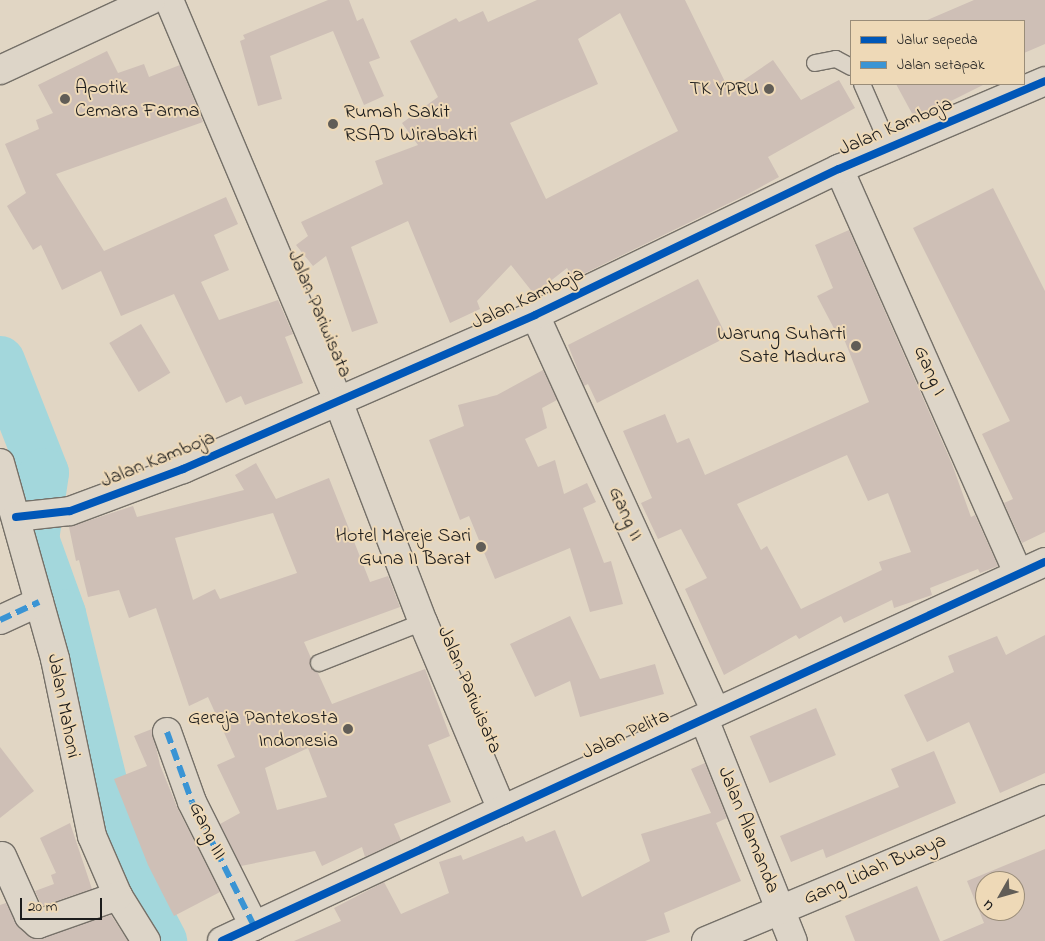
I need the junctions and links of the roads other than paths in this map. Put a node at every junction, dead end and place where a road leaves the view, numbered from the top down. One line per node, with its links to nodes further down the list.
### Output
1 (151, 0): 5 (street)
2 (169, 0): 11 (street, Jalan Pariwisata)
3 (815, 64): 4 (lane)
4 (850, 66)
5 (0, 70)
6 (1045, 81): 8 (street, Jalan Kamboja)
7 (862, 85): 8 (lane)
8 (890, 148): 9 (street, Jalan Kamboja)
9 (839, 169): 10 (street, Jalan Kamboja); 15 (street, Gang I)
10 (535, 315): 11 (street, Jalan Kamboja); 20 (street, Gang II)
11 (338, 401): 13 (street, Jalan Kamboja); 18 (street, Jalan Pariwisata)
12 (0, 463): 13 (street, Jalan Mahoni)
13 (21, 517): 16 (street, Jalan Mahoni)
14 (1045, 562): 15 (street, Jalan Pelita)
15 (1018, 573): 20 (street, Jalan Pelita)
16 (39, 602): 17 (street); 25 (street, Jalan Mahoni)
17 (0, 620)
18 (423, 622): 19 (lane); 23 (street, Jalan Pariwisata)
19 (319, 663)
20 (710, 716): 23 (street, Jalan Pelita); 26 (street, Jalan Alamanda)
21 (167, 732): 27 (street, Gang III)
22 (1045, 799): 26 (street, Gang Lidah Buaya)
23 (502, 810): 27 (street, Jalan Pelita)
24 (2, 856): 25 (street)
25 (118, 896): 28 (street, Jalan Mahoni)
26 (779, 910): 30 (street, Gang Lidah Buaya); 31 (street, Jalan Alamanda)
27 (254, 926): 29 (street, Jalan Pelita)
28 (146, 941)
29 (222, 941)
30 (706, 941)
31 (793, 941)

